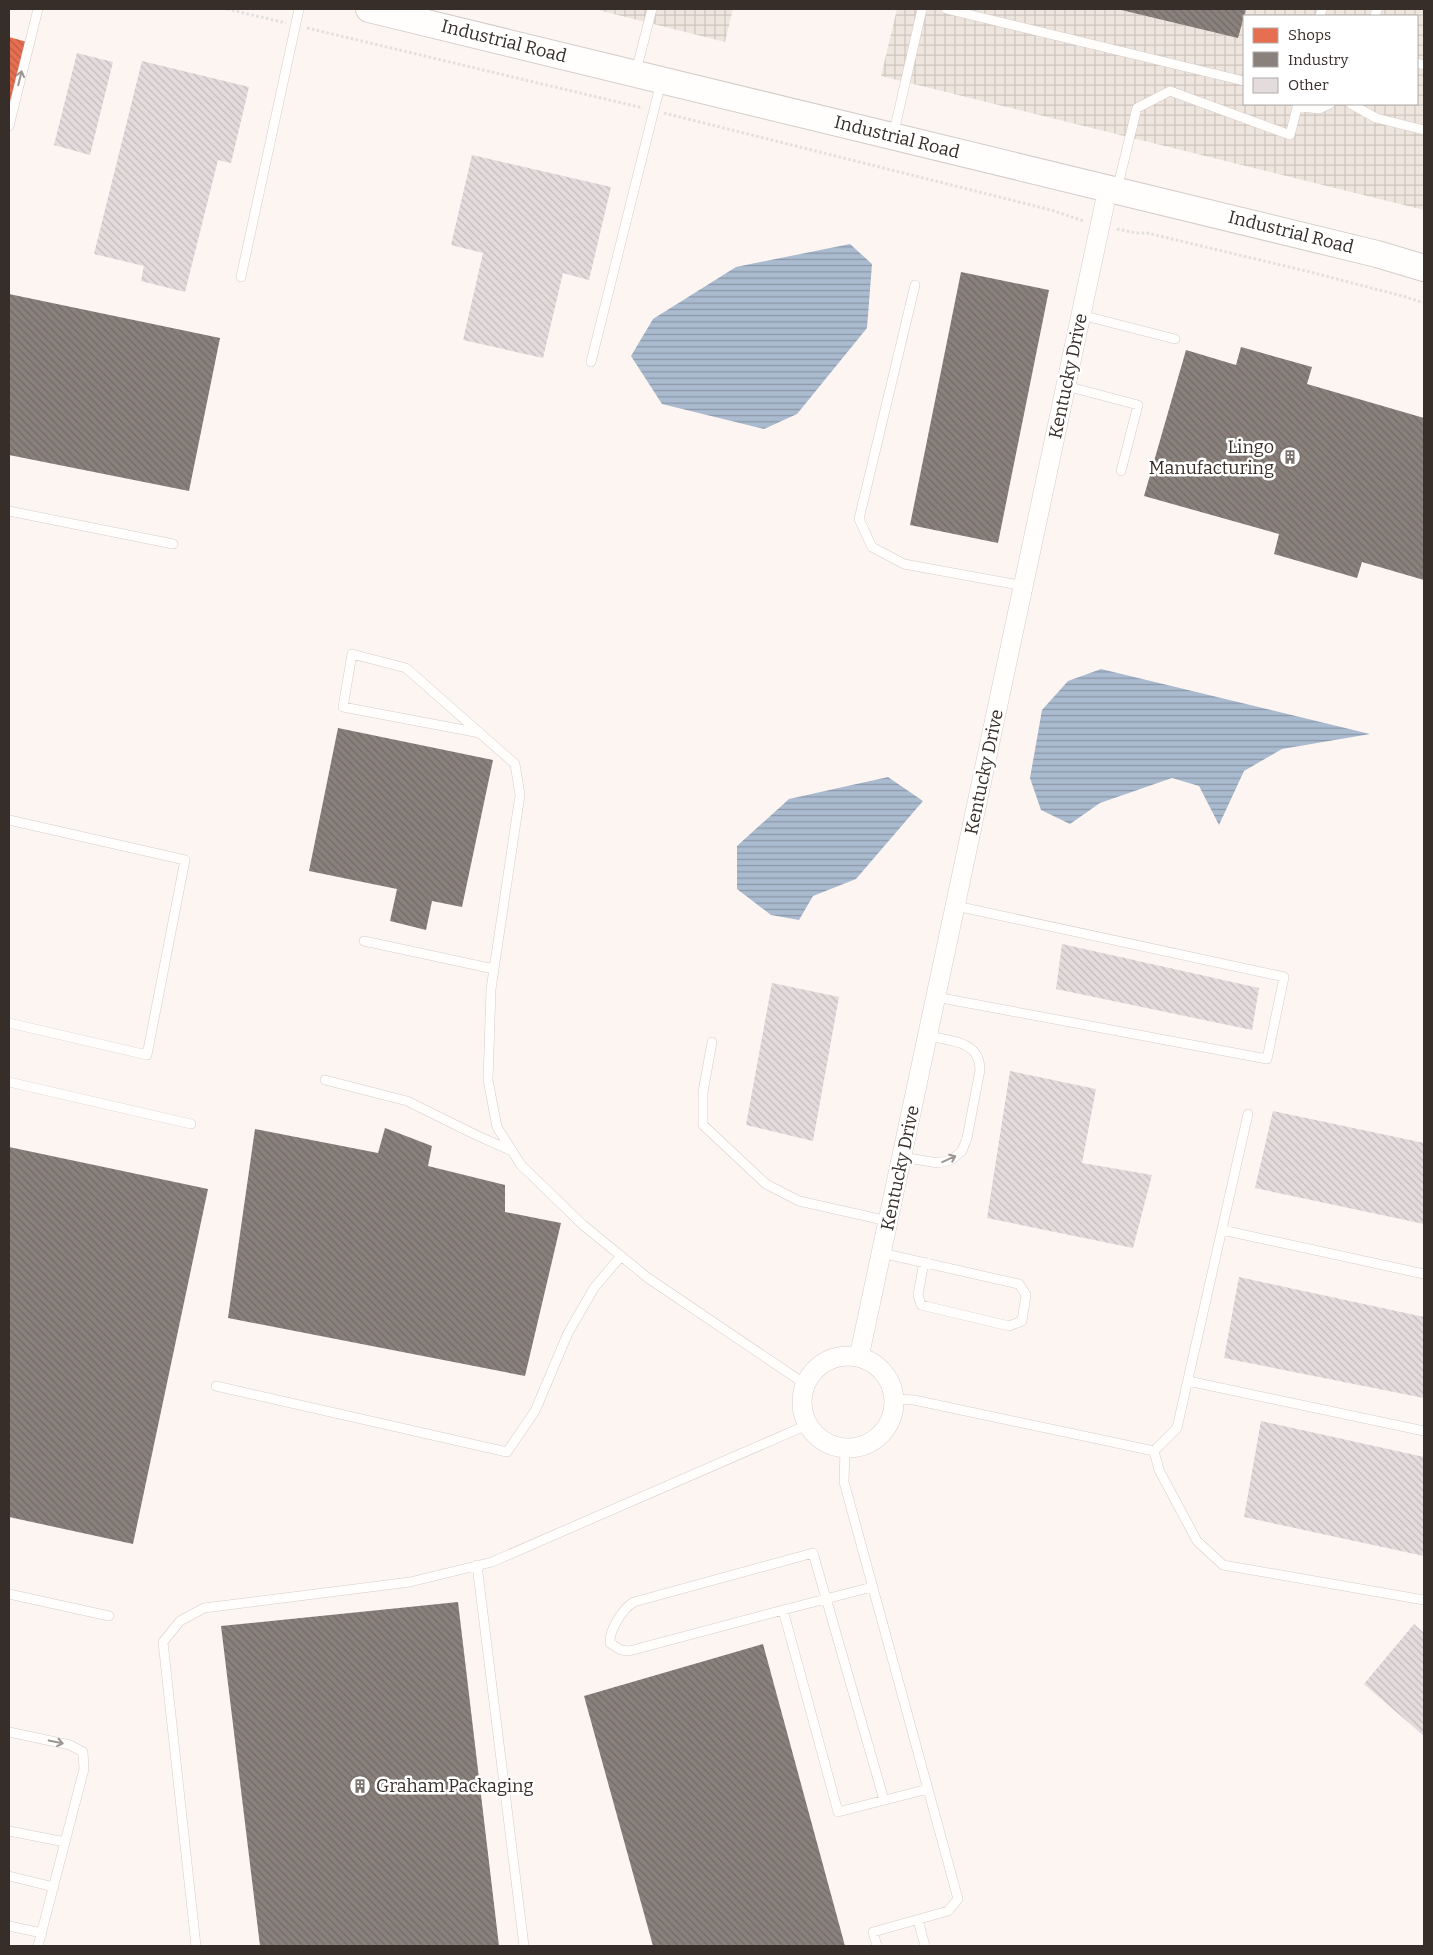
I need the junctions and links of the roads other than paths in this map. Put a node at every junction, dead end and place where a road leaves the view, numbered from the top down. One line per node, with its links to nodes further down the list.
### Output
1 (38, 9): 13 (lane, one-way to 1)
2 (299, 9): 18 (lane)
3 (369, 9): 7 (main road, Industrial Road)
4 (652, 9): 7 (lane)
5 (922, 9): 15 (lane)
6 (946, 9): 9 (lane)
7 (635, 73): 8 (main road, Industrial Road)
8 (662, 80): 15 (main road, Industrial Road); 22 (lane)
9 (1243, 81)
10 (1297, 105): 11 (lane); 16 (lane)
11 (1328, 105)
12 (1353, 105): 14 (lane)
13 (9, 126)
14 (1424, 130)
15 (893, 136): 16 (main road, Industrial Road)
16 (1112, 189): 17 (main road, Industrial Road); 20 (street, Kentucky Drive)
17 (1424, 268)
18 (241, 277)
19 (915, 285): 27 (lane)
20 (1081, 315): 21 (lane); 23 (street, Kentucky Drive)
21 (1175, 339)
22 (591, 362)
23 (1066, 386): 24 (lane); 27 (street, Kentucky Drive)
24 (1121, 471)
25 (9, 511): 26 (lane)
26 (173, 544)
27 (1024, 586): 30 (street, Kentucky Drive)
28 (480, 733): 28 (lane); 32 (lane)
29 (9, 820): 34 (lane)
30 (956, 906): 33 (street, Kentucky Drive); 33 (lane)
31 (364, 941): 32 (lane)
32 (494, 970): 41 (lane)
33 (936, 997): 35 (street, Kentucky Drive)
34 (9, 1023)
35 (928, 1036): 42 (street, Kentucky Drive); 42 (lane, one-way to 35)
36 (712, 1042): 43 (lane)
37 (325, 1080): 41 (lane)
38 (9, 1082): 40 (lane)
39 (1248, 1114): 44 (lane)
40 (191, 1124)
41 (512, 1151): 46 (lane)
42 (902, 1157): 43 (street, Kentucky Drive)
43 (888, 1221): 45 (street, Kentucky Drive)
44 (1222, 1230): 48 (lane); 50 (lane)
45 (881, 1253): 47 (lane); 49 (street, Kentucky Drive)
46 (621, 1256): 51 (lane); 52 (lane)
47 (924, 1262): 47 (lane)
48 (1424, 1274)
49 (859, 1357): 51 (street); 53 (street)
50 (1188, 1381): 55 (lane); 57 (lane)
51 (805, 1384): 54 (street)
52 (216, 1386)
53 (895, 1399): 56 (street); 57 (lane)
54 (807, 1425): 56 (street); 58 (lane)
55 (1424, 1431)
56 (845, 1449): 59 (lane)
57 (1154, 1451): 62 (lane)
58 (477, 1565): 76 (lane); 77 (lane)
59 (872, 1587): 61 (lane); 66 (lane)
60 (9, 1594): 64 (lane)
61 (826, 1598): 63 (lane); 63 (lane); 67 (lane)
62 (1424, 1600)
63 (783, 1610): 67 (lane)
64 (109, 1616)
65 (9, 1732): 69 (lane, one-way to 69)
66 (928, 1789): 67 (lane); 72 (lane)
67 (884, 1800)
68 (9, 1830): 69 (lane)
69 (65, 1842): 71 (lane)
70 (9, 1876): 71 (lane)
71 (54, 1887): 74 (lane)
72 (918, 1920): 78 (lane); 79 (lane)
73 (9, 1926): 74 (lane)
74 (42, 1933): 75 (lane)
75 (38, 1946)
76 (196, 1946)
77 (524, 1946)
78 (877, 1946)
79 (925, 1946)

